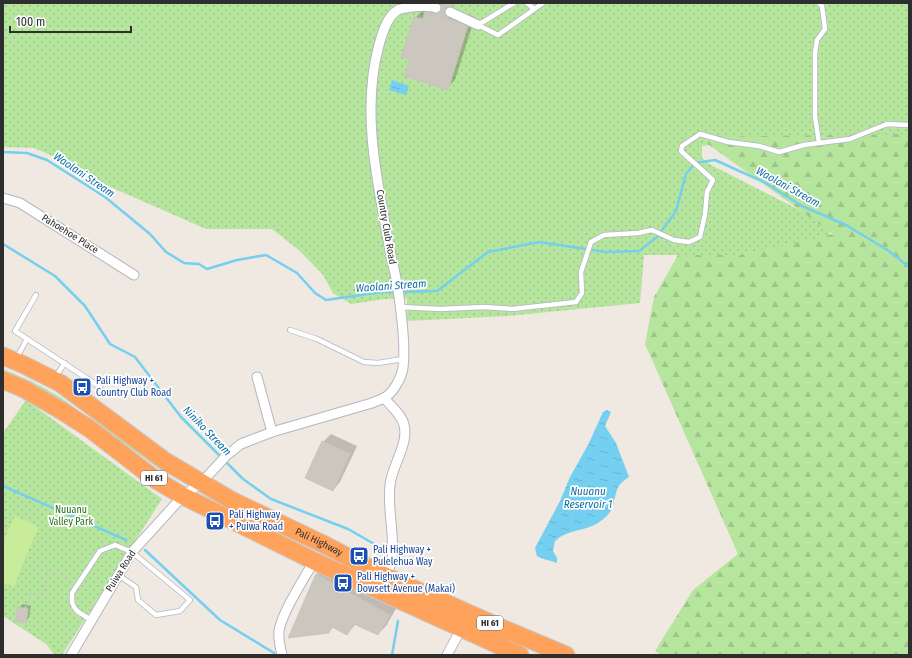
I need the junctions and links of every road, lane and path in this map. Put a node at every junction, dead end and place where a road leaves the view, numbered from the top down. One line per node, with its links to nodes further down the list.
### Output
1 (514, 3): 8 (lane)
2 (527, 3): 6 (lane)
3 (543, 3): 6 (lane)
4 (818, 3): 10 (lane)
5 (436, 8): 14 (street, Country Club Road)
6 (534, 9): 8 (lane)
7 (450, 12): 8 (street)
8 (478, 25)
9 (909, 125): 10 (lane)
10 (819, 143): 14 (lane)
11 (4, 200): 12 (street, Pahoehoe Place)
12 (134, 275)
13 (36, 295): 16 (lane)
14 (399, 304): 18 (street, Country Club Road)
15 (290, 330): 18 (lane)
16 (27, 339): 17 (lane); 19 (lane)
17 (9, 358): 22 (highway, Pali Highway / HI 61)
18 (403, 359): 24 (street, Country Club Road)
19 (65, 363): 22 (lane); 23 (lane)
20 (257, 377): 25 (street)
21 (3, 380): 27 (highway, Pali Highway / HI 61)
22 (53, 380): 26 (highway, Pali Highway / HI 61)
23 (100, 387)
24 (384, 398): 25 (street, Country Club Road); 32 (street)
25 (272, 432): 26 (street, Country Club Road)
26 (201, 483): 27 (street, Country Club Road); 28 (highway, Pali Highway / HI 61)
27 (183, 496): 29 (street, Puiwa Road); 30 (highway, Pali Highway / HI 61)
28 (271, 520): 30 (highway); 32 (highway, Pali Highway / HI 61)
29 (132, 552): 31 (street, Puiwa Road); 31 (lane); 33 (lane)
30 (314, 561): 32 (highway); 36 (highway, Pali Highway / HI 61); 38 (street)
31 (118, 575): 35 (street, Puiwa Road)
32 (384, 576): 41 (highway, Pali Highway / HI 61)
33 (77, 586): 34 (path); 35 (lane)
34 (25, 609)
35 (91, 620): 37 (street, Puiwa Road)
36 (461, 629): 39 (street); 40 (highway, Pali Highway / HI 61)
37 (72, 655)
38 (282, 655)
39 (447, 655)
40 (520, 655)
41 (566, 655)

